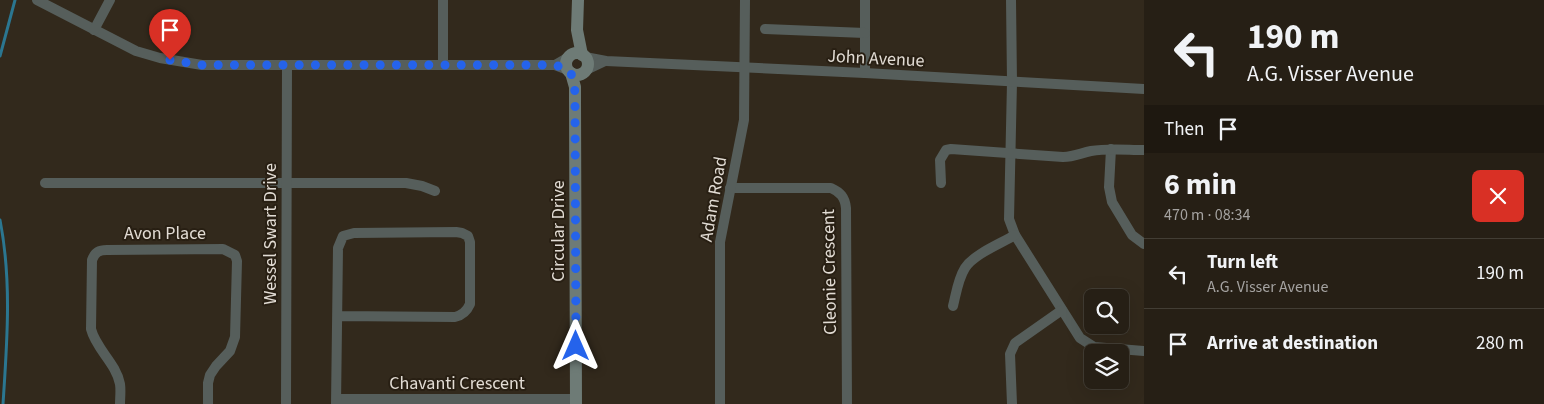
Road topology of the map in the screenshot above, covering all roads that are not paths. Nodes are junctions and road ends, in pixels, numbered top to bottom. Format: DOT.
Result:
graph roads {
  1 [pos="37,0"];
  2 [pos="110,0"];
  3 [pos="443,0"];
  4 [pos="578,0"];
  5 [pos="744,0"];
  6 [pos="865,0"];
  7 [pos="1011,0"];
  8 [pos="765,29"];
  9 [pos="94,30"];
  10 [pos="865,32"];
  11 [pos="443,64"];
  12 [pos="576,64"];
  13 [pos="287,65"];
  14 [pos="744,67"];
  15 [pos="865,73"];
  16 [pos="1012,82"];
  17 [pos="1144,89"];
  18 [pos="1111,149"];
  19 [pos="1144,150"];
  20 [pos="1010,153"];
  21 [pos="286,182"];
  22 [pos="45,183"];
  23 [pos="941,183"];
  24 [pos="730,188"];
  25 [pos="435,192"];
  26 [pos="1015,235"];
  27 [pos="1144,244"];
  28 [pos="953,306"];
  29 [pos="1062,310"];
  30 [pos="338,316"];
  31 [pos="1144,351"];
  32 [pos="337,402"];
  33 [pos="576,402"];
  34 [pos="120,404"];
  35 [pos="208,404"];
  36 [pos="286,404"];
  37 [pos="720,404"];
  38 [pos="847,404"];
  39 [pos="1012,404"];
  1 -- 9 [label="street"];
  2 -- 9 [label="street"];
  3 -- 11 [label="street"];
  4 -- 12 [label="street, Circular Drive"];
  5 -- 14 [label="street, Adam Road"];
  6 -- 10 [label="street"];
  7 -- 16 [label="street"];
  8 -- 10 [label="street"];
  9 -- 13 [label="street"];
  10 -- 15 [label="street"];
  11 -- 12 [label="street"];
  11 -- 13 [label="street"];
  12 -- 14 [label="street, John Avenue"];
  12 -- 33 [label="street, Circular Drive"];
  13 -- 21 [label="street, Wessel Swart Drive"];
  14 -- 15 [label="street, John Avenue"];
  14 -- 24 [label="street, Adam Road"];
  15 -- 16 [label="street, John Avenue"];
  16 -- 17 [label="street, John Avenue"];
  16 -- 20 [label="street"];
  18 -- 19 [label="street"];
  18 -- 20 [label="street"];
  18 -- 27 [label="street"];
  20 -- 23 [label="street"];
  20 -- 26 [label="street"];
  21 -- 22 [label="street"];
  21 -- 25 [label="street"];
  21 -- 36 [label="street, Wessel Swart Drive"];
  24 -- 37 [label="street, Adam Road"];
  24 -- 38 [label="street, Cleonie Crescent"];
  26 -- 28 [label="street"];
  26 -- 29 [label="street"];
  29 -- 31 [label="street"];
  29 -- 39 [label="street"];
  30 -- 30 [label="street, Chavanti Crescent"];
  30 -- 32 [label="street, Chavanti Crescent"];
  32 -- 33 [label="street, Chavanti Crescent"];
  34 -- 35 [label="street, Avon Place"];
}
